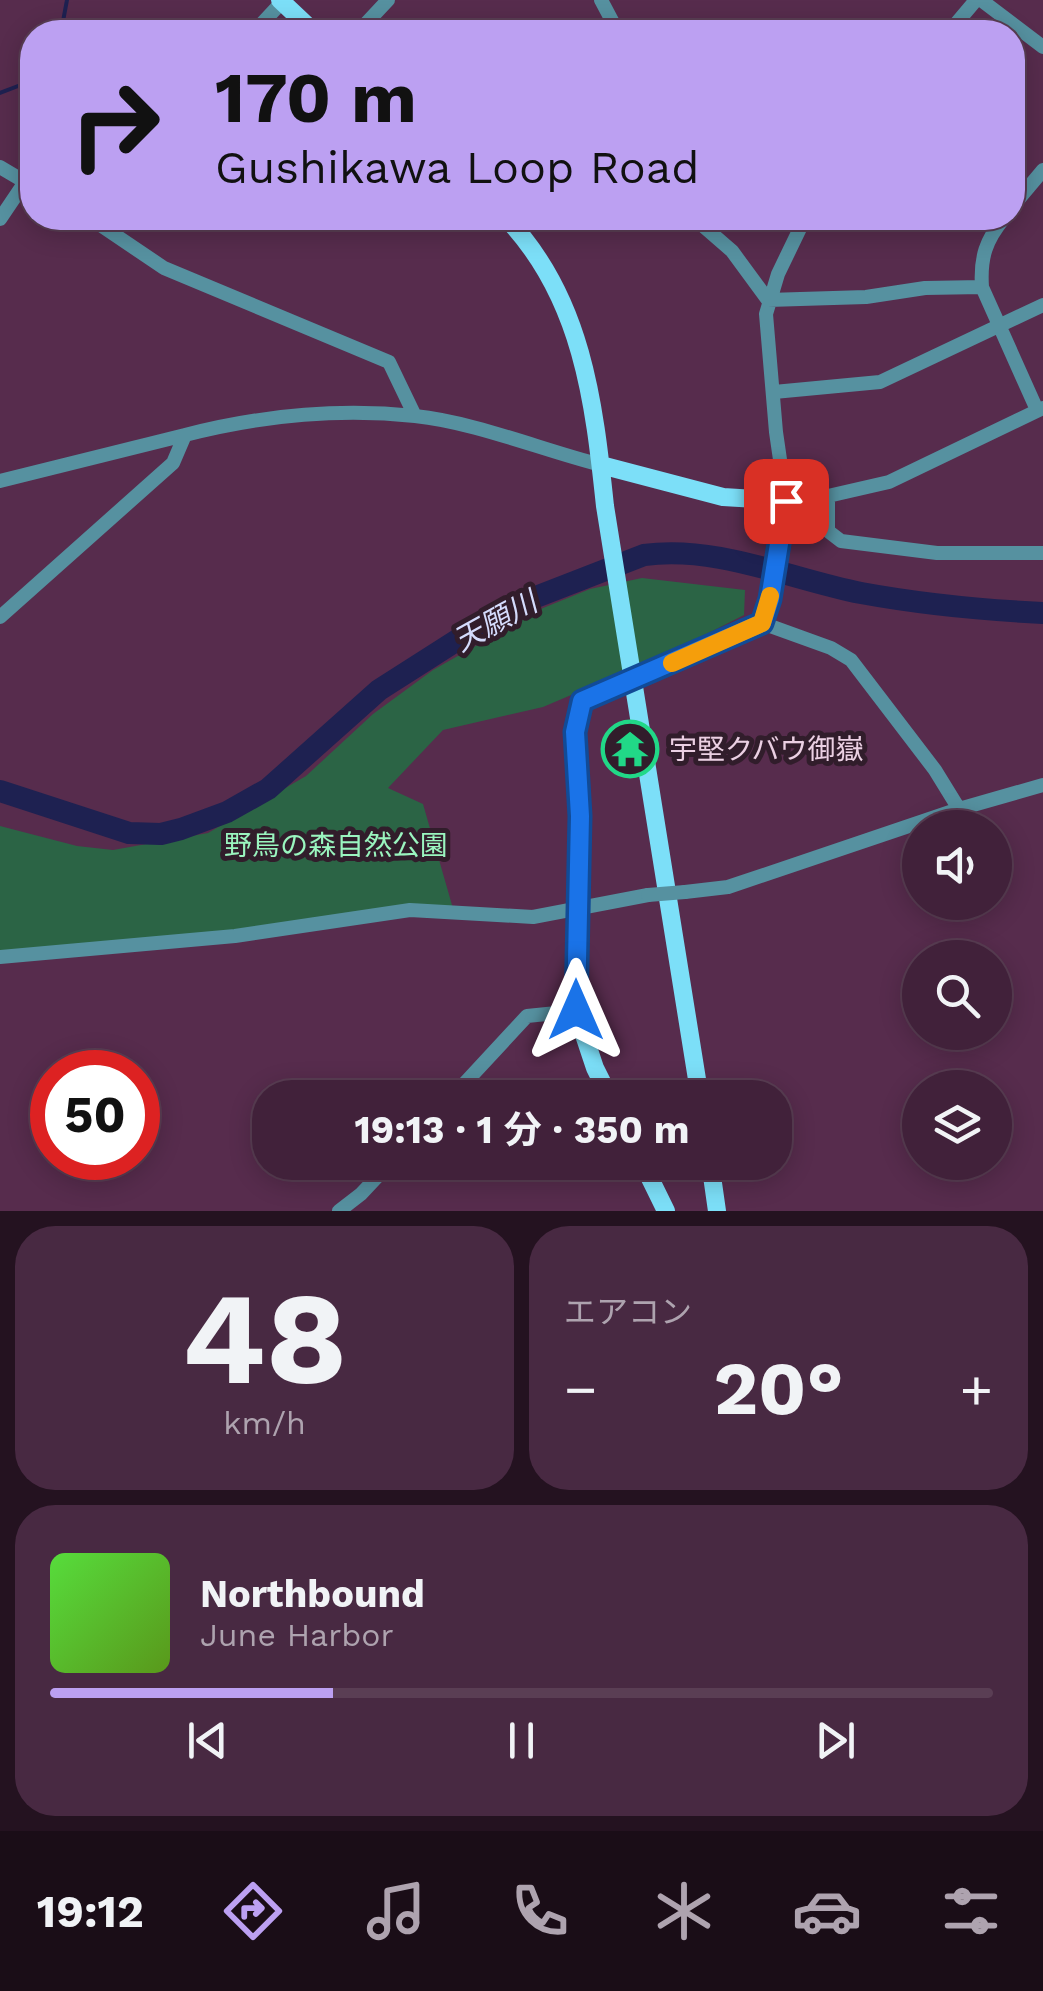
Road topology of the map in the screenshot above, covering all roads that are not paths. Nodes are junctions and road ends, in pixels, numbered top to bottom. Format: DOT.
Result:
graph roads {
  1 [pos="388,0"];
  2 [pos="978,0"];
  3 [pos="281,1"];
  4 [pos="264,20"];
  5 [pos="301,20"];
  6 [pos="369,20"];
  7 [pos="960,20"];
  8 [pos="1006,20"];
  9 [pos="1043,170"];
  10 [pos="1025,191"];
  11 [pos="20,195"];
  12 [pos="0,219"];
  13 [pos="108,230"];
  14 [pos="516,230"];
  15 [pos="708,230"];
  16 [pos="800,230"];
  17 [pos="994,230"];
  18 [pos="982,287"];
  19 [pos="768,300"];
  20 [pos="1043,305"];
  21 [pos="999,326"];
  22 [pos="774,392"];
  23 [pos="1040,409"];
  24 [pos="414,416"];
  25 [pos="185,435"];
  26 [pos="601,465"];
  27 [pos="0,481"];
  28 [pos="828,496"];
  29 [pos="786,501"];
  30 [pos="1043,553"];
  31 [pos="0,618"];
  32 [pos="762,623"];
  33 [pos="632,680"];
  34 [pos="1043,785"];
  35 [pos="959,809"];
  36 [pos="579,906"];
  37 [pos="0,958"];
  38 [pos="576,1010"];
  39 [pos="468,1080"];
  40 [pos="601,1080"];
  41 [pos="697,1080"];
  42 [pos="375,1180"];
  43 [pos="651,1180"];
  44 [pos="713,1180"];
  45 [pos="340,1211"];
  46 [pos="666,1211"];
  47 [pos="718,1211"];
  1 -- 6 [label="street"];
  2 -- 7 [label="street"];
  2 -- 8 [label="street"];
  3 -- 4 [label="street"];
  3 -- 5 [label="main road"];
  9 -- 10 [label="street"];
  11 -- 12 [label="street"];
  13 -- 24 [label="street"];
  14 -- 26 [label="main road"];
  15 -- 19 [label="street"];
  16 -- 19 [label="street"];
  17 -- 18 [label="street"];
  18 -- 19 [label="street"];
  18 -- 21 [label="street"];
  19 -- 22 [label="street"];
  20 -- 21 [label="street"];
  21 -- 22 [label="street"];
  21 -- 23 [label="street"];
  22 -- 29 [label="street"];
  23 -- 28 [label="street"];
  24 -- 25 [label="street"];
  24 -- 26 [label="street"];
  25 -- 27 [label="street"];
  25 -- 31 [label="street"];
  26 -- 29 [label="main road"];
  26 -- 33 [label="main road"];
  28 -- 29 [label="street"];
  28 -- 30 [label="street"];
  29 -- 32 [label="main road"];
  32 -- 33 [label="main road"];
  32 -- 35 [label="street"];
  33 -- 36 [label="main road"];
  33 -- 41 [label="main road"];
  34 -- 35 [label="street"];
  35 -- 36 [label="street, bridge"];
  36 -- 37 [label="street"];
  36 -- 38 [label="main road"];
  38 -- 39 [label="street"];
  38 -- 40 [label="main road"];
  42 -- 45 [label="street"];
  43 -- 46 [label="main road"];
  44 -- 47 [label="main road"];
}
